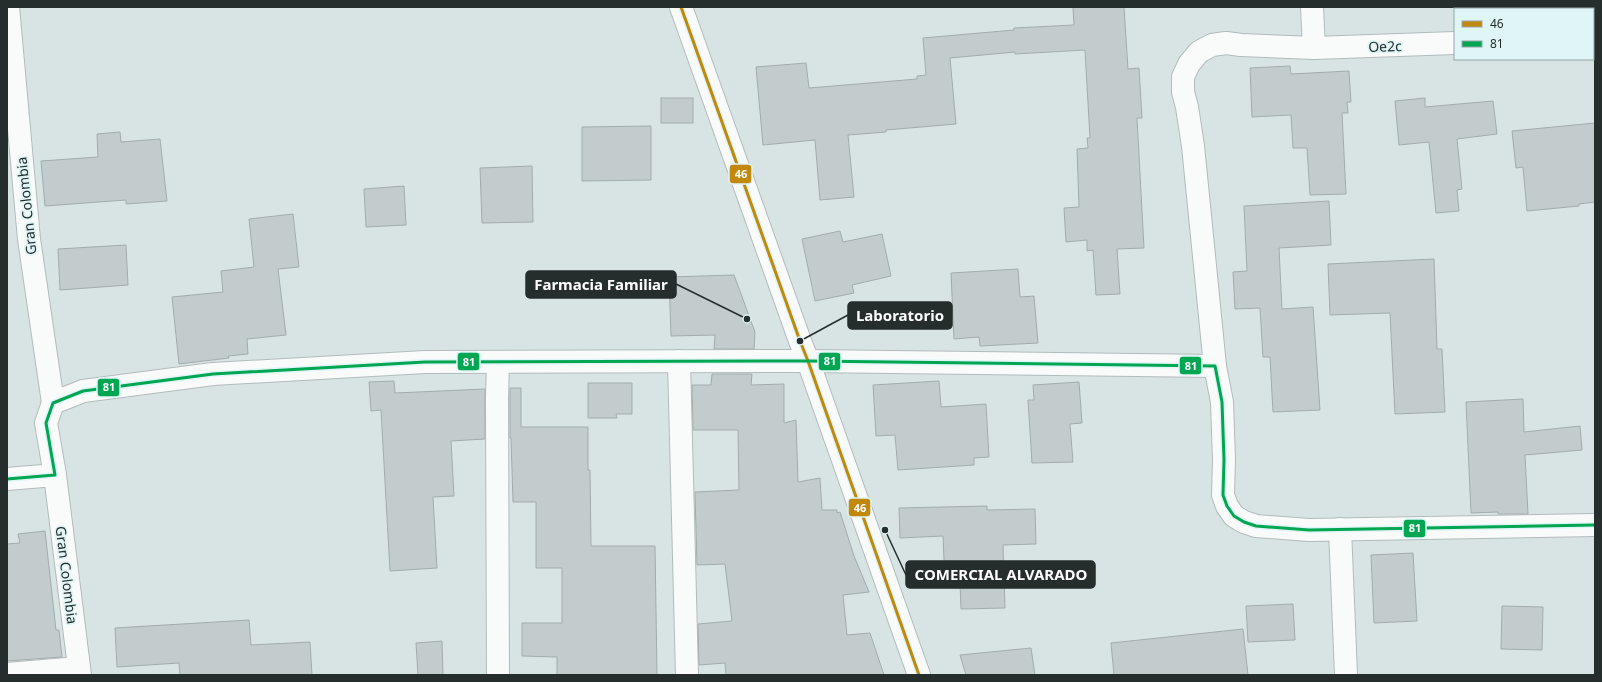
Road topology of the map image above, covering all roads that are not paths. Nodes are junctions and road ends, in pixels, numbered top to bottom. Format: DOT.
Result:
graph roads {
  1 [pos="8,7"];
  2 [pos="681,7"];
  3 [pos="1312,7"];
  4 [pos="1454,43"];
  5 [pos="1314,48"];
  6 [pos="679,361"];
  7 [pos="808,361"];
  8 [pos="498,362"];
  9 [pos="1215,366"];
  10 [pos="53,403"];
  11 [pos="55,475"];
  12 [pos="7,479"];
  13 [pos="1595,525"];
  14 [pos="1340,529"];
  15 [pos="79,671"];
  16 [pos="7,674"];
  17 [pos="498,675"];
  18 [pos="687,675"];
  19 [pos="919,675"];
  20 [pos="1346,675"];
  1 -- 10 [label="street, Gran Colombia"];
  2 -- 7 [label="street"];
  3 -- 5 [label="street"];
  4 -- 5 [label="street, Oe2c"];
  5 -- 9 [label="street, Oe2c"];
  6 -- 7 [label="street"];
  6 -- 8 [label="street"];
  6 -- 18 [label="street"];
  7 -- 9 [label="street"];
  7 -- 19 [label="street"];
  8 -- 10 [label="street"];
  8 -- 17 [label="street"];
  9 -- 14 [label="street, Oe2c"];
  10 -- 11 [label="street, Gran Colombia"];
  11 -- 12 [label="street"];
  11 -- 15 [label="street, Gran Colombia"];
  13 -- 14 [label="street, Oe2c"];
  14 -- 20 [label="street"];
  15 -- 16 [label="street"];
}
